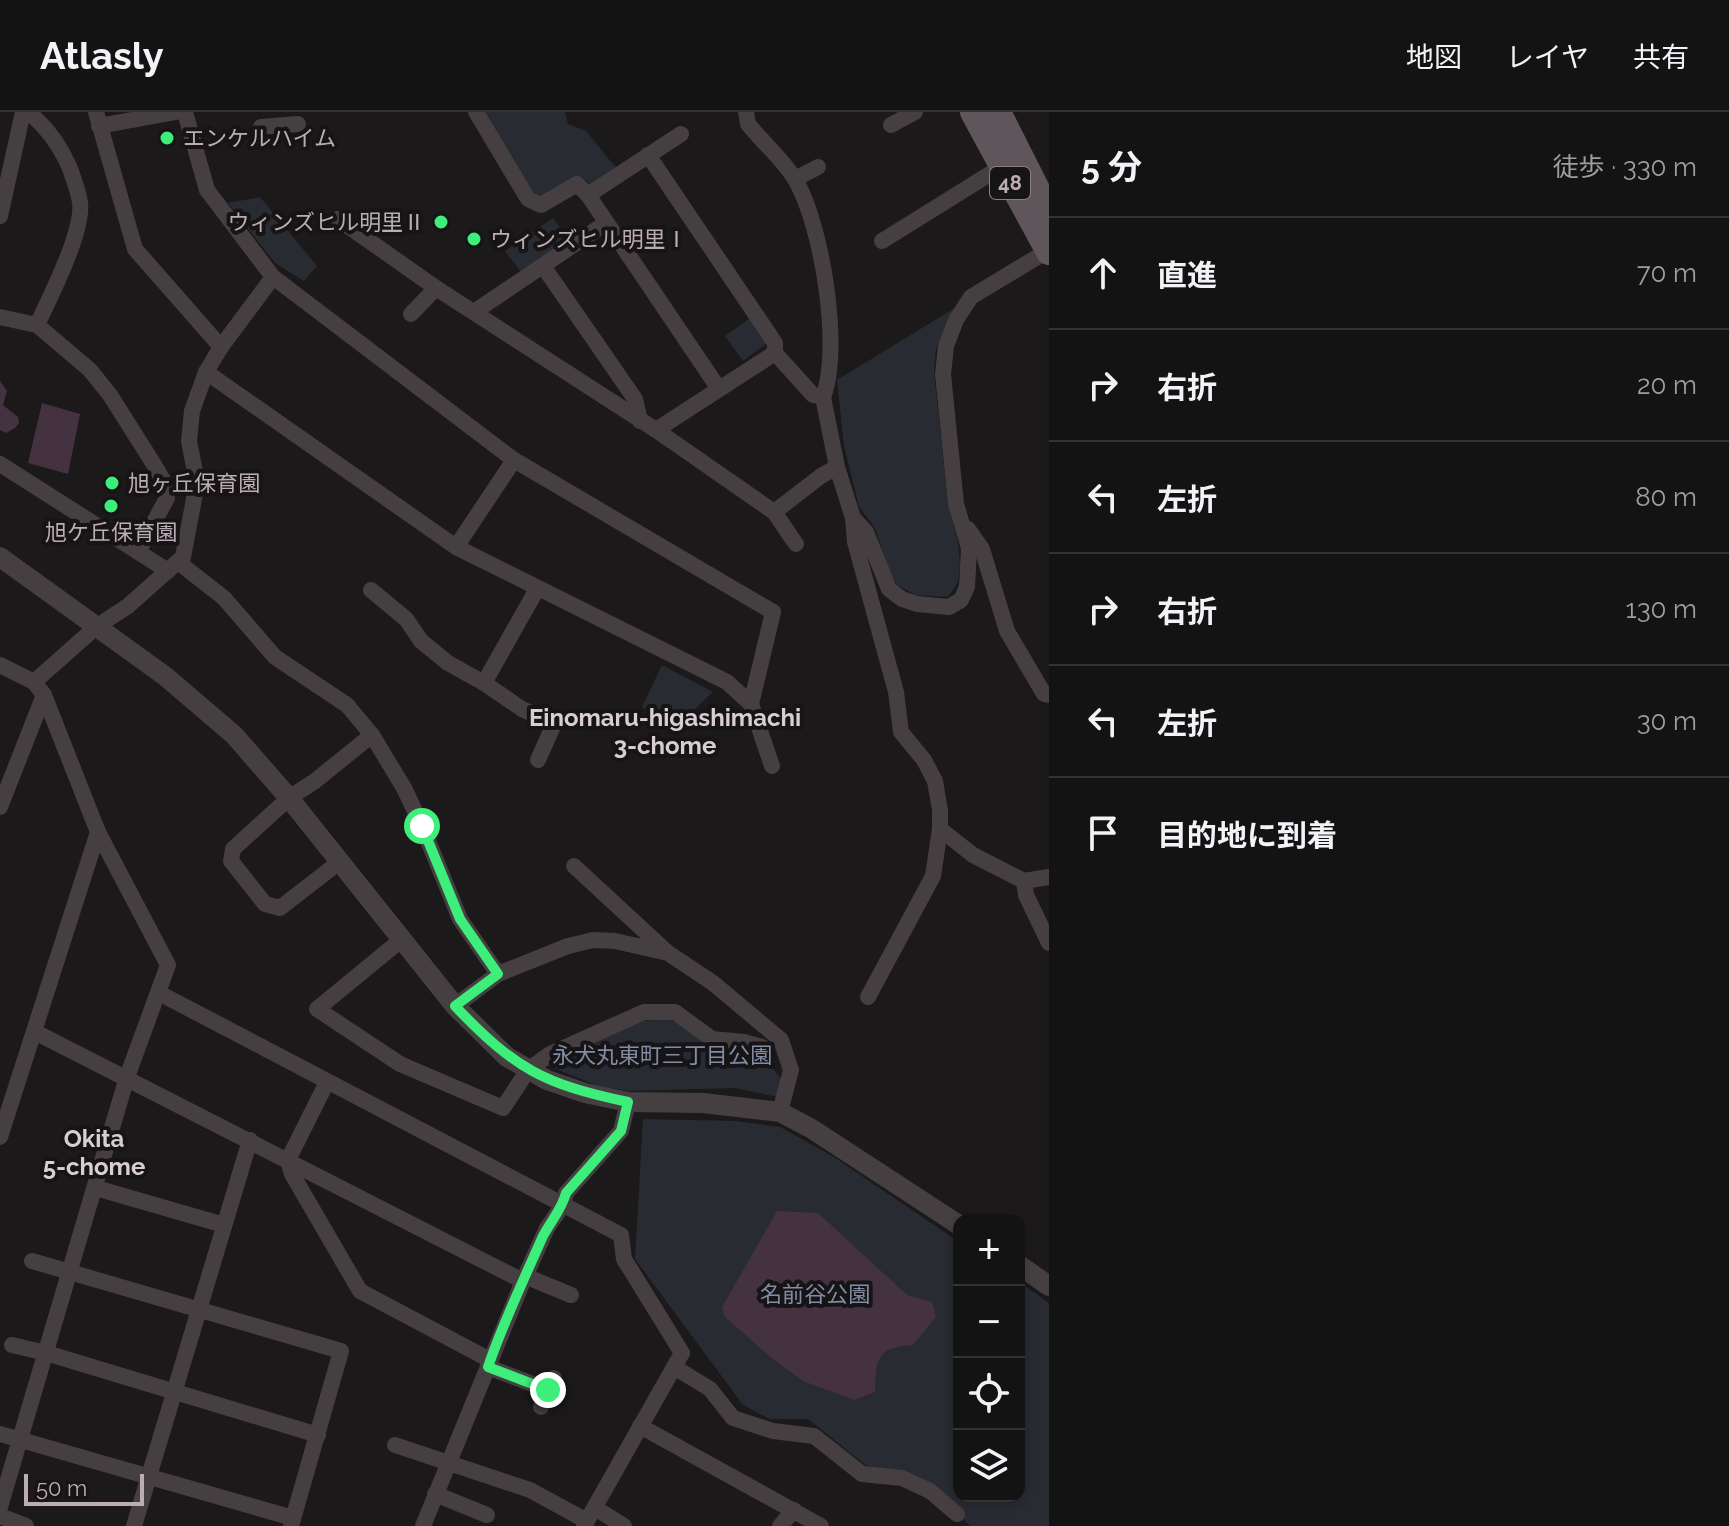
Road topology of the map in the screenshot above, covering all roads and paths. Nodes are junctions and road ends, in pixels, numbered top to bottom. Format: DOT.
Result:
graph roads {
  1 [pos="25,112"];
  2 [pos="176,112"];
  3 [pos="185,112"];
  4 [pos="476,112"];
  5 [pos="746,112"];
  6 [pos="915,112"];
  7 [pos="973,112"];
  8 [pos="998,112"];
  9 [pos="97,119"];
  10 [pos="298,124"];
  11 [pos="891,125"];
  12 [pos="261,127"];
  13 [pos="681,134"];
  14 [pos="648,155"];
  15 [pos="818,167"];
  16 [pos="1001,167"];
  17 [pos="795,179"];
  18 [pos="588,195"];
  19 [pos="1049,213"];
  20 [pos="0,216"];
  21 [pos="338,219"];
  22 [pos="606,223"];
  23 [pos="882,241"];
  24 [pos="1049,251"];
  25 [pos="543,266"];
  26 [pos="273,277"];
  27 [pos="436,288"];
  28 [pos="474,312"];
  29 [pos="411,314"];
  30 [pos="0,317"];
  31 [pos="37,325"];
  32 [pos="221,347"];
  33 [pos="775,353"];
  34 [pos="206,372"];
  35 [pos="719,389"];
  36 [pos="823,397"];
  37 [pos="640,421"];
  38 [pos="656,430"];
  39 [pos="514,460"];
  40 [pos="0,464"];
  41 [pos="837,467"];
  42 [pos="774,512"];
  43 [pos="853,518"];
  44 [pos="960,518"];
  45 [pos="796,544"];
  46 [pos="456,547"];
  47 [pos="138,552"];
  48 [pos="0,557"];
  49 [pos="173,566"];
  50 [pos="537,589"];
  51 [pos="371,590"];
  52 [pos="96,627"];
  53 [pos="0,665"];
  54 [pos="484,683"];
  55 [pos="39,688"];
  56 [pos="1049,695"];
  57 [pos="751,704"];
  58 [pos="372,735"];
  59 [pos="538,760"];
  60 [pos="772,766"];
  61 [pos="289,798"];
  62 [pos="0,807"];
  63 [pos="940,829"];
  64 [pos="98,832"];
  65 [pos="338,863"];
  66 [pos="574,866"];
  67 [pos="1049,877"];
  68 [pos="1024,881"];
  69 [pos="401,940"];
  70 [pos="1049,943"];
  71 [pos="668,953"];
  72 [pos="498,974"];
  73 [pos="159,993"];
  74 [pos="868,997"];
  75 [pos="455,1006"];
  76 [pos="35,1032"];
  77 [pos="762,1047"];
  78 [pos="528,1070"];
  79 [pos="127,1077"];
  80 [pos="327,1082"];
  81 [pos="628,1102"];
  82 [pos="780,1112"];
  83 [pos="0,1137"];
  84 [pos="250,1140"];
  85 [pos="288,1160"];
  86 [pos="96,1188"];
  87 [pos="563,1205"];
  88 [pos="953,1221"];
  89 [pos="224,1225"];
  90 [pos="32,1261"];
  91 [pos="1025,1268"];
  92 [pos="70,1272"];
  93 [pos="1045,1276"];
  94 [pos="524,1278"];
  95 [pos="571,1295"];
  96 [pos="199,1310"];
  97 [pos="12,1345"];
  98 [pos="46,1353"];
  99 [pos="489,1364"];
  100 [pos="674,1367"];
  101 [pos="174,1393"];
  102 [pos="541,1407"];
  103 [pos="640,1426"];
  104 [pos="0,1434"];
  105 [pos="318,1435"];
  106 [pos="19,1440"];
  107 [pos="395,1445"];
  108 [pos="448,1462"];
  109 [pos="149,1476"];
  110 [pos="435,1494"];
  111 [pos="0,1507"];
  112 [pos="794,1510"];
  113 [pos="957,1514"];
  114 [pos="487,1515"];
  115 [pos="0,1516"];
  116 [pos="589,1519"];
  117 [pos="292,1522"];
  118 [pos="26,1526"];
  119 [pos="134,1526"];
  120 [pos="423,1526"];
  121 [pos="624,1526"];
  122 [pos="780,1526"];
  123 [pos="821,1526"];
  1 -- 20 [label="street"];
  1 -- 31 [label="street"];
  2 -- 9 [label="street"];
  3 -- 26 [label="street"];
  4 -- 18 [label="street"];
  5 -- 17 [label="street"];
  6 -- 11 [label="street"];
  7 -- 16 [label="main road, 48"];
  8 -- 19 [label="main road, 48"];
  9 -- 32 [label="street"];
  10 -- 12 [label="street"];
  13 -- 14 [label="street"];
  14 -- 18 [label="street"];
  14 -- 33 [label="street"];
  15 -- 17 [label="street"];
  16 -- 23 [label="street"];
  16 -- 24 [label="main road, 48"];
  17 -- 36 [label="street"];
  18 -- 22 [label="street"];
  21 -- 27 [label="street"];
  22 -- 25 [label="street"];
  22 -- 35 [label="street"];
  24 -- 44 [label="street"];
  25 -- 28 [label="street"];
  25 -- 37 [label="street"];
  26 -- 32 [label="street"];
  26 -- 39 [label="street"];
  27 -- 28 [label="street"];
  27 -- 29 [label="street"];
  28 -- 37 [label="street"];
  30 -- 31 [label="street"];
  31 -- 47 [label="street"];
  32 -- 34 [label="street"];
  33 -- 35 [label="street"];
  33 -- 36 [label="street"];
  34 -- 46 [label="street"];
  34 -- 49 [label="street"];
  35 -- 38 [label="street"];
  36 -- 41 [label="street"];
  37 -- 38 [label="street"];
  38 -- 42 [label="street"];
  39 -- 46 [label="street"];
  39 -- 57 [label="street"];
  40 -- 47 [label="street"];
  41 -- 42 [label="street"];
  41 -- 43 [label="street"];
  42 -- 45 [label="street"];
  43 -- 44 [label="street"];
  43 -- 63 [label="street"];
  44 -- 56 [label="street"];
  46 -- 50 [label="street"];
  47 -- 49 [label="street"];
  48 -- 52 [label="street"];
  49 -- 52 [label="street"];
  49 -- 58 [label="street"];
  50 -- 54 [label="street"];
  50 -- 57 [label="street"];
  51 -- 54 [label="street"];
  52 -- 55 [label="street"];
  52 -- 61 [label="street"];
  53 -- 55 [label="street"];
  54 -- 59 [label="street"];
  55 -- 62 [label="street"];
  55 -- 64 [label="street"];
  57 -- 60 [label="street"];
  58 -- 61 [label="street"];
  58 -- 72 [label="street"];
  61 -- 65 [label="street"];
  61 -- 65 [label="street"];
  63 -- 68 [label="street"];
  63 -- 74 [label="street"];
  64 -- 73 [label="street"];
  64 -- 76 [label="street"];
  65 -- 69 [label="street"];
  66 -- 71 [label="street"];
  67 -- 68 [label="street"];
  68 -- 70 [label="street"];
  69 -- 75 [label="street"];
  69 -- 78 [label="street"];
  71 -- 72 [label="street"];
  71 -- 82 [label="street"];
  72 -- 75 [label="street"];
  73 -- 79 [label="street"];
  73 -- 80 [label="street"];
  75 -- 78 [label="street"];
  76 -- 79 [label="street"];
  76 -- 83 [label="street"];
  77 -- 78 [label="street"];
  78 -- 81 [label="street"];
  79 -- 84 [label="street"];
  79 -- 86 [label="street"];
  80 -- 85 [label="street"];
  80 -- 87 [label="street"];
  81 -- 82 [label="street"];
  81 -- 87 [label="street"];
  82 -- 88 [label="street"];
  84 -- 85 [label="street"];
  84 -- 89 [label="street"];
  85 -- 94 [label="street"];
  85 -- 99 [label="street"];
  86 -- 89 [label="street"];
  86 -- 92 [label="street"];
  87 -- 94 [label="street"];
  87 -- 100 [label="street"];
  89 -- 96 [label="street"];
  90 -- 92 [label="street"];
  91 -- 93 [label="street"];
  92 -- 96 [label="street"];
  92 -- 98 [label="street"];
  94 -- 95 [label="street"];
  94 -- 99 [label="street"];
  96 -- 101 [label="street"];
  96 -- 105 [label="street"];
  97 -- 98 [label="street"];
  98 -- 101 [label="street"];
  98 -- 106 [label="street"];
  99 -- 102 [label="street"];
  99 -- 108 [label="street"];
  100 -- 103 [label="street"];
  100 -- 113 [label="street"];
  101 -- 105 [label="street"];
  101 -- 109 [label="street"];
  103 -- 112 [label="street"];
  103 -- 116 [label="street"];
  104 -- 106 [label="street"];
  105 -- 117 [label="street"];
  106 -- 109 [label="street"];
  106 -- 111 [label="street"];
  107 -- 108 [label="street"];
  108 -- 110 [label="street"];
  108 -- 116 [label="street"];
  109 -- 117 [label="street"];
  109 -- 119 [label="street"];
  110 -- 114 [label="street"];
  110 -- 120 [label="street"];
  112 -- 122 [label="street"];
  112 -- 123 [label="street"];
  115 -- 118 [label="street"];
  116 -- 121 [label="street"];
}
